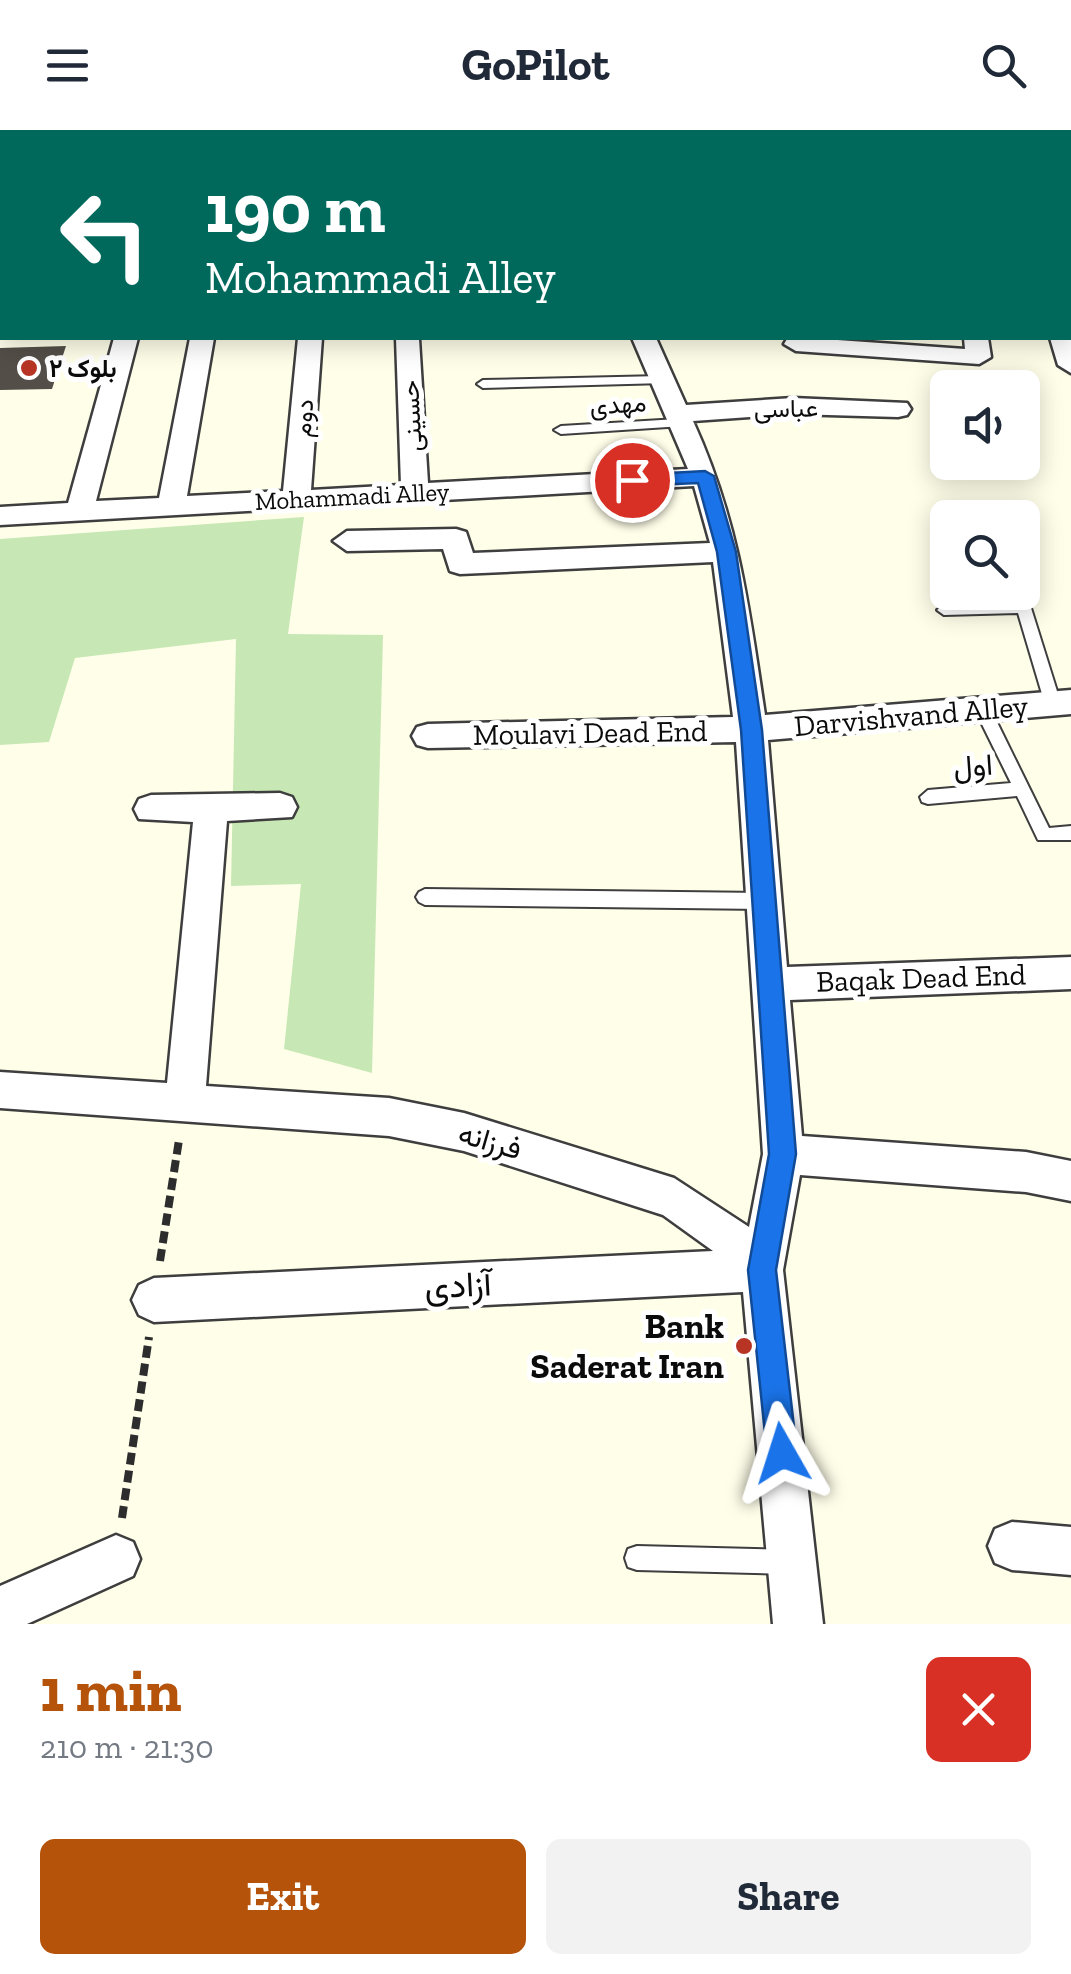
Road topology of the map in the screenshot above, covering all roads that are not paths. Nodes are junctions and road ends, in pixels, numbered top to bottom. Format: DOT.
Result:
graph roads {
  1 [pos="125,340"];
  2 [pos="202,340"];
  3 [pos="310,340"];
  4 [pos="407,340"];
  5 [pos="645,340"];
  6 [pos="1063,340"];
  7 [pos="978,347"];
  8 [pos="796,348"];
  9 [pos="1071,365"];
  10 [pos="661,380"];
  11 [pos="483,384"];
  12 [pos="898,409"];
  13 [pos="676,418"];
  14 [pos="561,430"];
  15 [pos="705,476"];
  16 [pos="415,493"];
  17 [pos="296,499"];
  18 [pos="171,506"];
  19 [pos="78,512"];
  20 [pos="0,516"];
  21 [pos="347,542"];
  22 [pos="726,552"];
  23 [pos="1025,610"];
  24 [pos="1062,703"];
  25 [pos="983,710"];
  26 [pos="751,730"];
  27 [pos="428,736"];
  28 [pos="1023,789"];
  29 [pos="928,796"];
  30 [pos="280,806"];
  31 [pos="211,808"];
  32 [pos="151,809"];
  33 [pos="1071,833"];
  34 [pos="425,896"];
  35 [pos="764,901"];
  36 [pos="1071,973"];
  37 [pos="770,984"];
  38 [pos="0,1090"];
  39 [pos="185,1104"];
  40 [pos="782,1154"];
  41 [pos="1071,1181"];
  42 [pos="762,1270"];
  43 [pos="154,1300"];
  44 [pos="1012,1546"];
  45 [pos="1071,1551"];
  46 [pos="637,1558"];
  47 [pos="116,1559"];
  48 [pos="794,1562"];
  49 [pos="0,1612"];
  50 [pos="798,1624"];
  1 -- 19 [label="street"];
  2 -- 18 [label="street"];
  3 -- 17 [label="street, دوم"];
  4 -- 16 [label="street, حسینی"];
  5 -- 10 [label="street"];
  6 -- 9 [label="street"];
  7 -- 8 [label="street"];
  10 -- 11 [label="lane"];
  10 -- 13 [label="street"];
  12 -- 13 [label="street, عباسی"];
  13 -- 14 [label="lane, مهدی"];
  13 -- 15 [label="street"];
  15 -- 16 [label="street, Mohammadi Alley"];
  15 -- 22 [label="street"];
  16 -- 17 [label="street, Mohammadi Alley"];
  17 -- 18 [label="street, Mohammadi Alley"];
  18 -- 19 [label="street, Mohammadi Alley"];
  19 -- 20 [label="street, Mohammadi Alley"];
  21 -- 22 [label="street"];
  22 -- 26 [label="street"];
  23 -- 24 [label="lane"];
  24 -- 25 [label="street, Darvishvand Alley"];
  25 -- 26 [label="street, Darvishvand Alley"];
  25 -- 28 [label="lane, اول"];
  26 -- 27 [label="street, Moulavi Dead End"];
  26 -- 35 [label="street"];
  28 -- 29 [label="lane, اول"];
  28 -- 33 [label="lane, اول"];
  30 -- 31 [label="street"];
  31 -- 32 [label="street"];
  31 -- 39 [label="street"];
  34 -- 35 [label="lane"];
  35 -- 37 [label="street"];
  36 -- 37 [label="street, Baqak Dead End"];
  37 -- 40 [label="street"];
  38 -- 39 [label="street, فرزانه"];
  39 -- 42 [label="street, فرزانه"];
  40 -- 41 [label="street"];
  40 -- 42 [label="street"];
  42 -- 43 [label="street, آزادی"];
  42 -- 48 [label="street"];
  44 -- 45 [label="street"];
  46 -- 48 [label="lane"];
  47 -- 49 [label="street"];
  48 -- 50 [label="street"];
}
